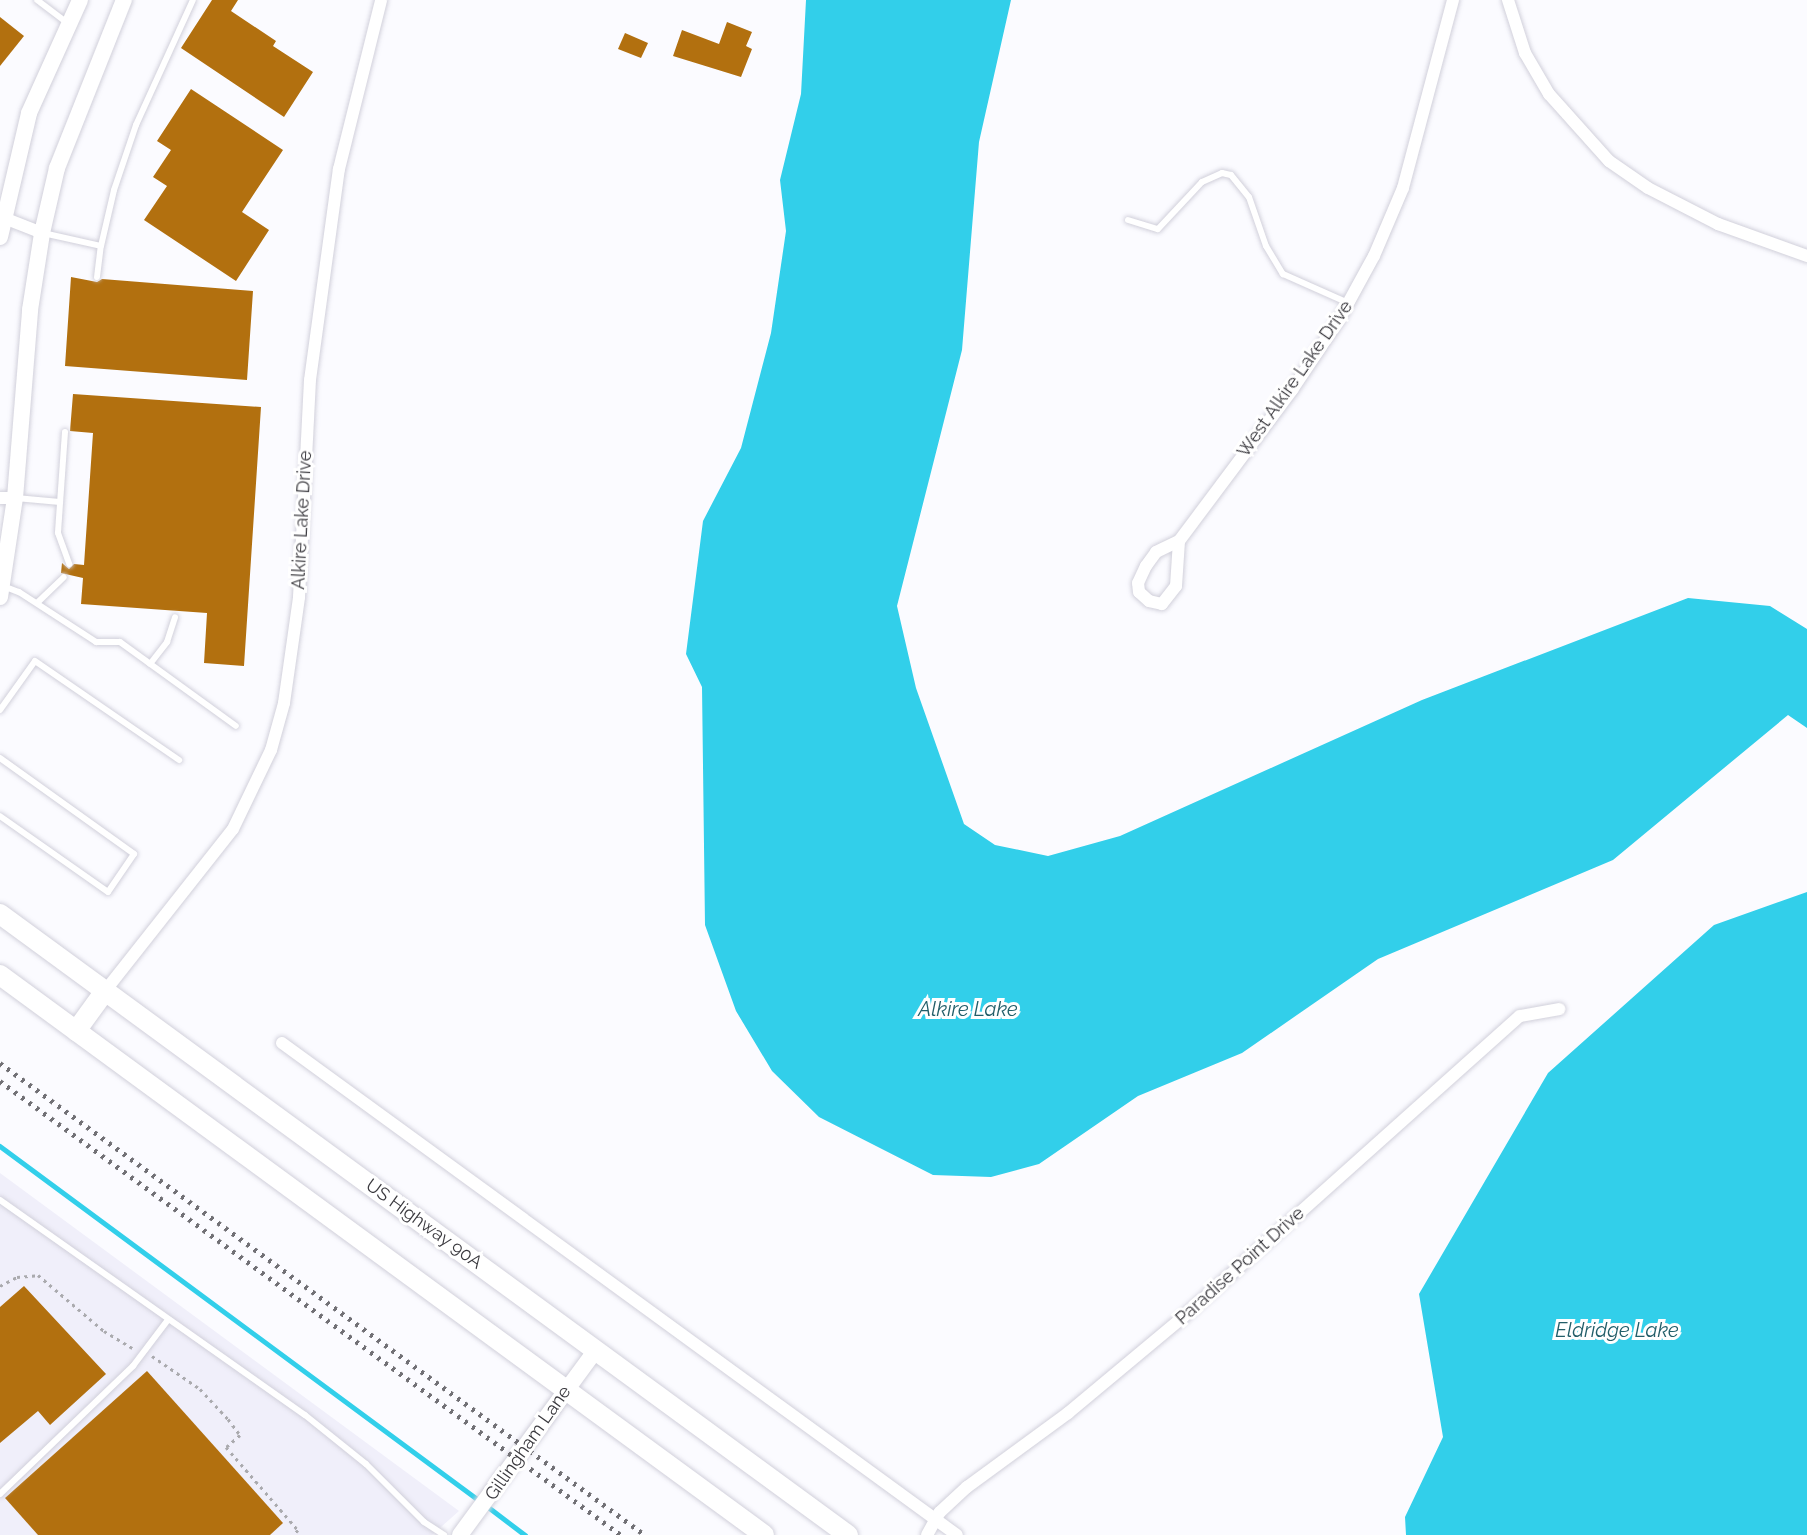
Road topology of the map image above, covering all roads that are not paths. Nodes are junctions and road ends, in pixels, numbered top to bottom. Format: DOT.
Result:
graph roads {
  1 [pos="38,0"];
  2 [pos="80,0"];
  3 [pos="124,0"];
  4 [pos="193,0"];
  5 [pos="381,0"];
  6 [pos="1453,0"];
  7 [pos="1508,0"];
  8 [pos="69,23"];
  9 [pos="2,218"];
  10 [pos="1128,220"];
  11 [pos="42,233"];
  12 [pos="0,237"];
  13 [pos="101,246"];
  14 [pos="1807,256"];
  15 [pos="97,277"];
  16 [pos="1348,303"];
  17 [pos="65,432"];
  18 [pos="8,498"];
  19 [pos="60,502"];
  20 [pos="1179,541"];
  21 [pos="69,564"];
  22 [pos="64,576"];
  23 [pos="2,591"];
  24 [pos="37,603"];
  25 [pos="175,617"];
  26 [pos="150,664"];
  27 [pos="0,710"];
  28 [pos="236,726"];
  29 [pos="0,758"];
  30 [pos="179,760"];
  31 [pos="0,816"];
  32 [pos="0,914"];
  33 [pos="0,975"];
  34 [pos="105,991"];
  35 [pos="1559,1009"];
  36 [pos="76,1031"];
  37 [pos="282,1043"];
  38 [pos="0,1200"];
  39 [pos="167,1321"];
  40 [pos="596,1350"];
  41 [pos="565,1389"];
  42 [pos="0,1494"];
  43 [pos="936,1519"];
  44 [pos="464,1531"];
  45 [pos="444,1535"];
  46 [pos="764,1535"];
  47 [pos="848,1535"];
  48 [pos="927,1535"];
  49 [pos="957,1535"];
  1 -- 8 [label="lane"];
  2 -- 8 [label="street"];
  3 -- 11 [label="street"];
  4 -- 13 [label="lane"];
  5 -- 34 [label="street, Alkire Lake Drive"];
  6 -- 16 [label="street, West Alkire Lake Drive"];
  7 -- 14 [label="street"];
  8 -- 9 [label="street"];
  9 -- 11 [label="street"];
  9 -- 12 [label="street"];
  10 -- 16 [label="lane"];
  11 -- 13 [label="lane"];
  11 -- 18 [label="street"];
  13 -- 15 [label="lane"];
  16 -- 20 [label="street, West Alkire Lake Drive"];
  17 -- 19 [label="lane"];
  18 -- 19 [label="lane"];
  18 -- 23 [label="street"];
  19 -- 21 [label="lane"];
  20 -- 20 [label="street, West Alkire Lake Drive"];
  22 -- 24 [label="lane"];
  23 -- 24 [label="lane"];
  24 -- 26 [label="lane"];
  25 -- 26 [label="lane"];
  26 -- 28 [label="lane"];
  27 -- 30 [label="lane"];
  29 -- 31 [label="lane"];
  32 -- 34 [label="main road, US Highway 90A"];
  33 -- 36 [label="main road"];
  34 -- 36 [label="main road"];
  34 -- 40 [label="main road, US Highway 90A"];
  35 -- 43 [label="street, Paradise Point Drive"];
  36 -- 41 [label="main road"];
  37 -- 43 [label="street"];
  38 -- 39 [label="lane"];
  39 -- 42 [label="lane"];
  39 -- 45 [label="lane"];
  40 -- 41 [label="street, Gillingham Lane"];
  40 -- 47 [label="main road, US Highway 90A"];
  41 -- 44 [label="street, Gillingham Lane"];
  41 -- 46 [label="main road"];
  43 -- 48 [label="street, Paradise Point Drive"];
  43 -- 49 [label="street"];
}
